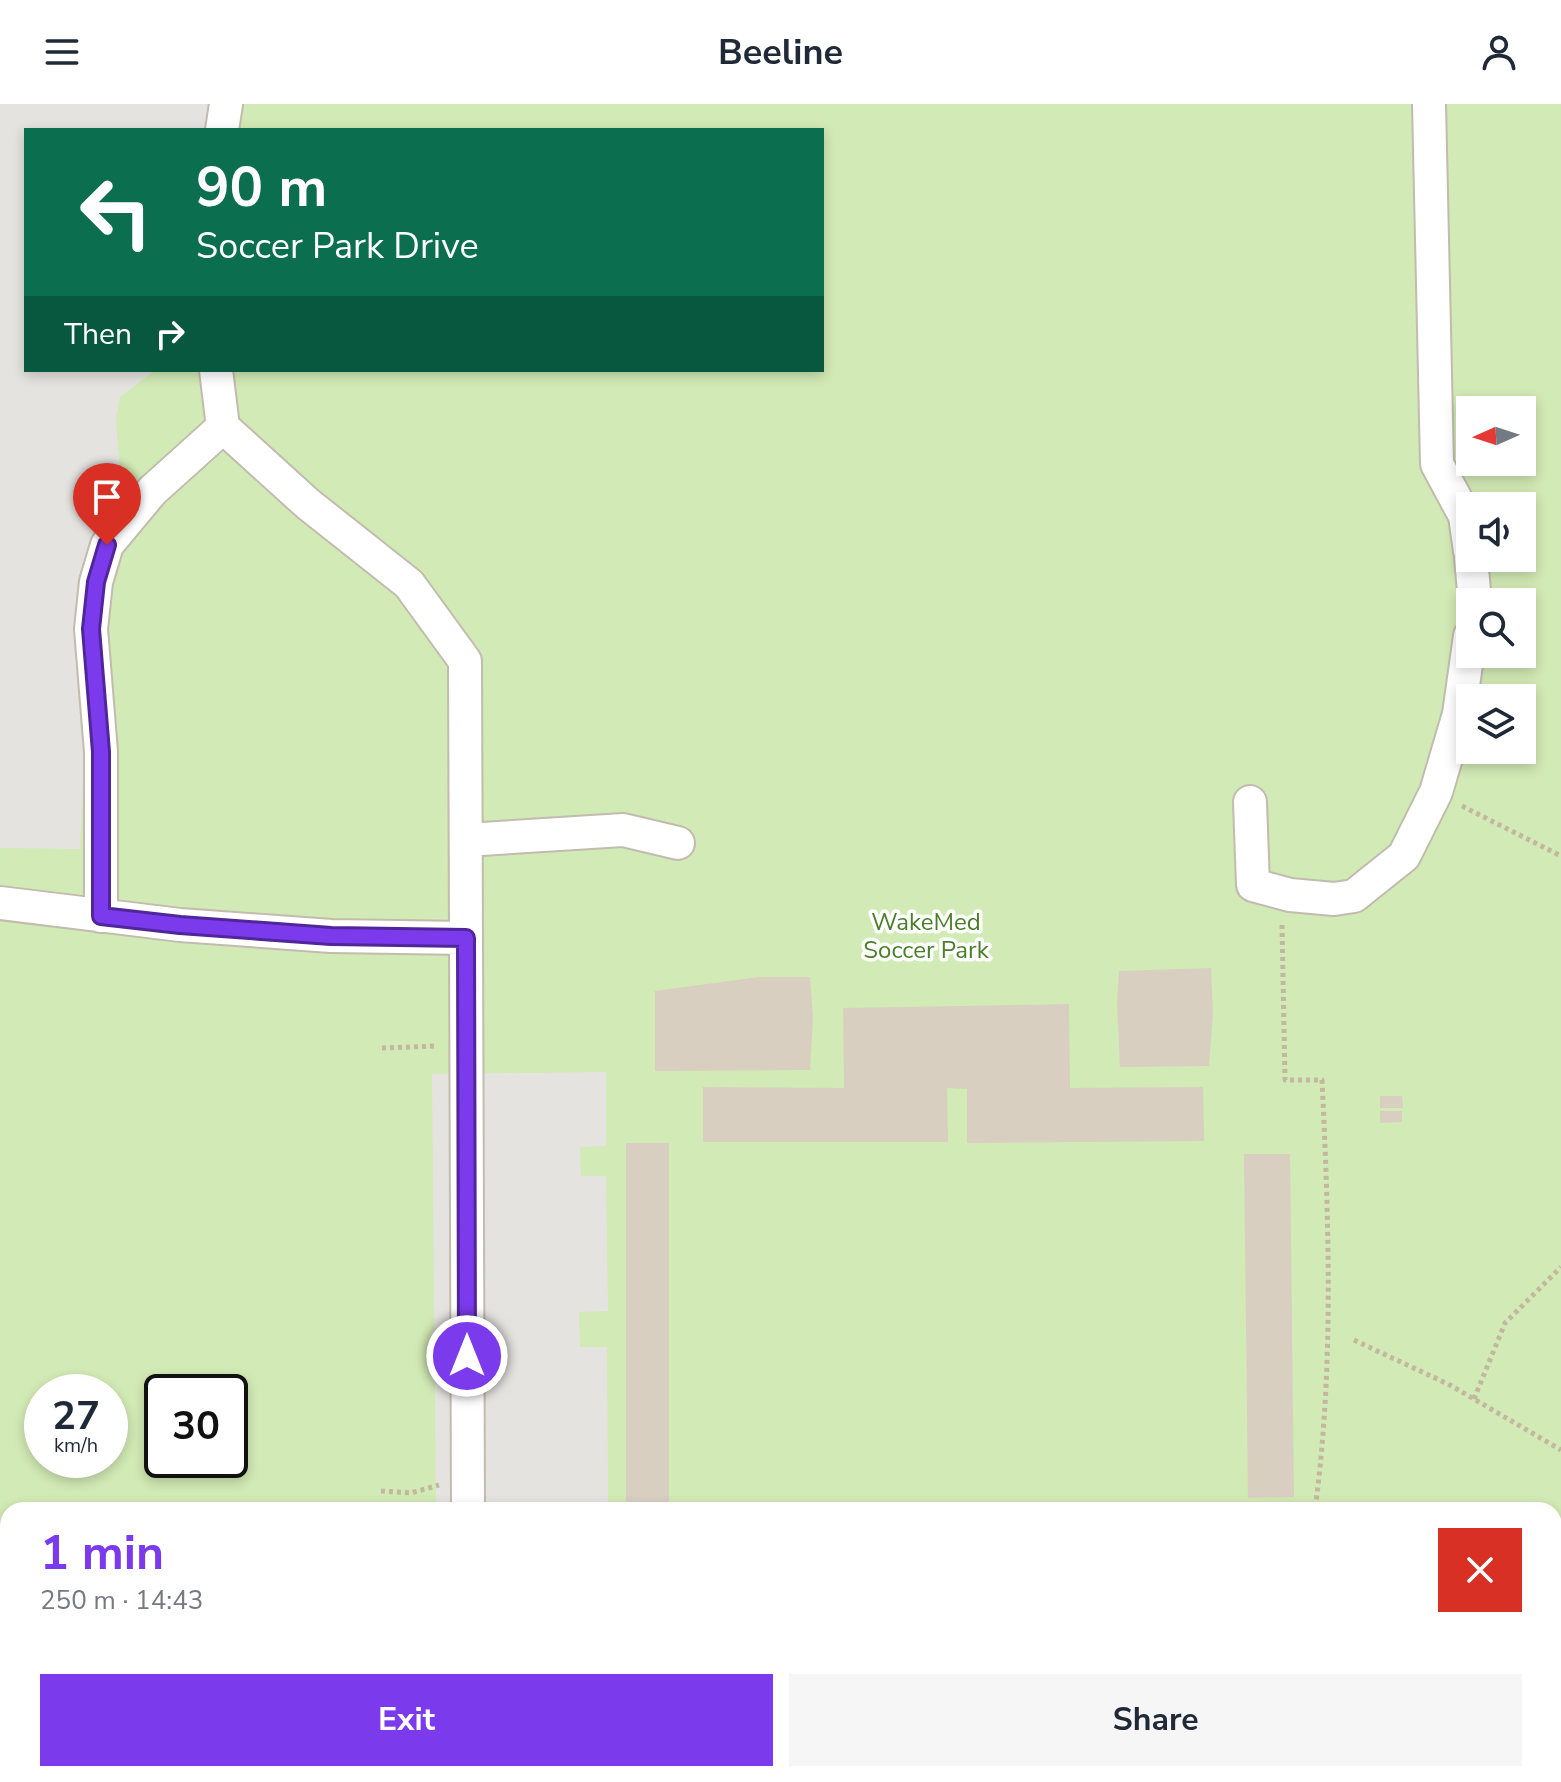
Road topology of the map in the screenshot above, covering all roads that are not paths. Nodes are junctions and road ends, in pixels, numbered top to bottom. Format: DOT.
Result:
graph roads {
  1 [pos="226,104"];
  2 [pos="1429,104"];
  3 [pos="222,128"];
  4 [pos="216,372"];
  5 [pos="223,427"];
  6 [pos="1456,499"];
  7 [pos="1465,668"];
  8 [pos="1250,802"];
  9 [pos="466,840"];
  10 [pos="678,843"];
  11 [pos="0,903"];
  12 [pos="101,916"];
  13 [pos="466,938"];
  14 [pos="468,1496"];
  1 -- 3 [label="street"];
  2 -- 6 [label="street"];
  4 -- 5 [label="street"];
  5 -- 9 [label="street"];
  5 -- 12 [label="street"];
  7 -- 8 [label="street"];
  9 -- 10 [label="street"];
  9 -- 13 [label="street"];
  11 -- 12 [label="street"];
  12 -- 13 [label="street"];
  13 -- 14 [label="street"];
}
